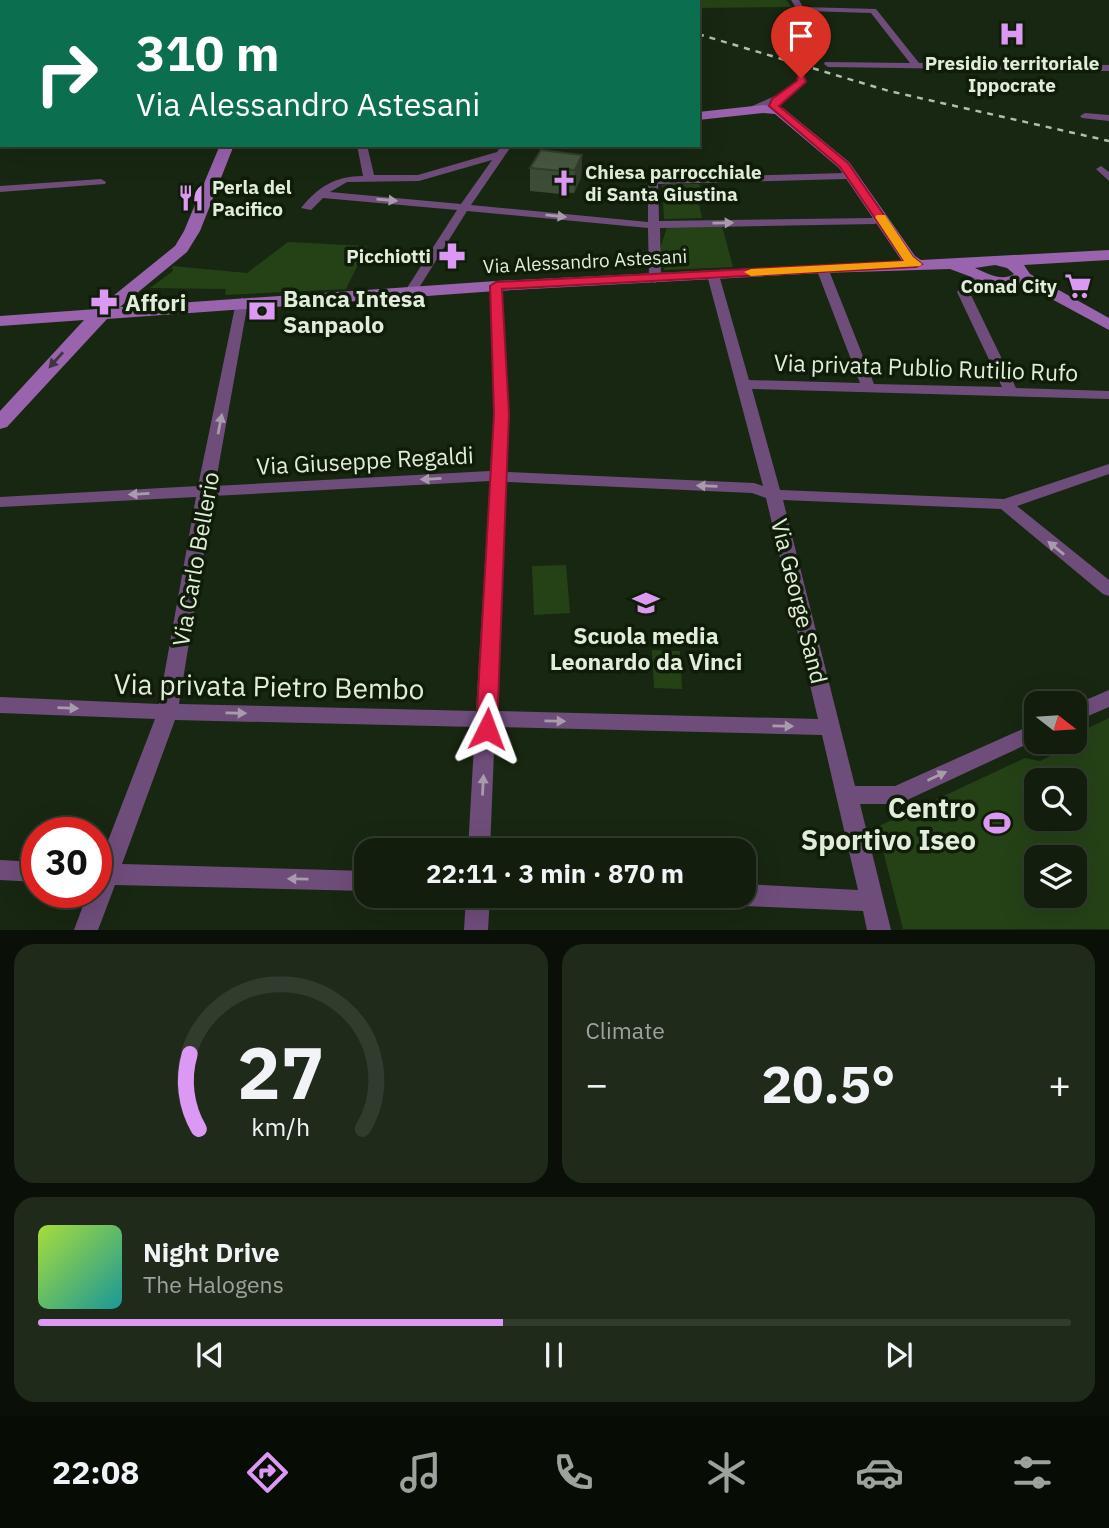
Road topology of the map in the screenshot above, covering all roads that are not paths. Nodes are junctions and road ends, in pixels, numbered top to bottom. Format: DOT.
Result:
graph roads {
  1 [pos="795,0"];
  2 [pos="801,9"];
  3 [pos="816,61"];
  4 [pos="828,64"];
  5 [pos="918,67"];
  6 [pos="1109,68"];
  7 [pos="800,76"];
  8 [pos="779,104"];
  9 [pos="700,116"];
  10 [pos="1086,116"];
  11 [pos="1109,118"];
  12 [pos="226,147"];
  13 [pos="362,147"];
  14 [pos="506,154"];
  15 [pos="369,178"];
  16 [pos="855,178"];
  17 [pos="101,182"];
  18 [pos="0,189"];
  19 [pos="319,194"];
  20 [pos="469,207"];
  21 [pos="307,208"];
  22 [pos="880,216"];
  23 [pos="655,224"];
  24 [pos="1109,255"];
  25 [pos="916,264"];
  26 [pos="822,268"];
  27 [pos="978,271"];
  28 [pos="1015,272"];
  29 [pos="713,275"];
  30 [pos="656,279"];
  31 [pos="496,286"];
  32 [pos="411,291"];
  33 [pos="243,302"];
  34 [pos="104,312"];
  35 [pos="0,321"];
  36 [pos="1109,325"];
  37 [pos="742,384"];
  38 [pos="868,386"];
  39 [pos="1011,392"];
  40 [pos="1109,395"];
  41 [pos="0,423"];
  42 [pos="1109,469"];
  43 [pos="499,476"];
  44 [pos="207,491"];
  45 [pos="774,495"];
  46 [pos="0,502"];
  47 [pos="1005,504"];
  48 [pos="1109,590"];
  49 [pos="1109,698"];
  50 [pos="0,705"];
  51 [pos="1087,708"];
  52 [pos="168,712"];
  53 [pos="487,719"];
  54 [pos="831,727"];
  55 [pos="1024,737"];
  56 [pos="848,795"];
  57 [pos="480,838"];
  58 [pos="112,850"];
  59 [pos="0,870"];
  60 [pos="21,871"];
  61 [pos="112,875"];
  62 [pos="354,881"];
  63 [pos="756,896"];
  64 [pos="872,901"];
  65 [pos="92,908"];
  66 [pos="477,908"];
  67 [pos="86,929"];
  68 [pos="476,929"];
  69 [pos="879,929"];
  1 -- 2 [label="street"];
  2 -- 3 [label="street"];
  2 -- 5 [label="street"];
  4 -- 5 [label="street"];
  5 -- 6 [label="street"];
  7 -- 8 [label="street"];
  8 -- 9 [label="main road"];
  8 -- 16 [label="main road"];
  10 -- 11 [label="street"];
  12 -- 34 [label="main road"];
  13 -- 15 [label="street"];
  14 -- 15 [label="street"];
  14 -- 20 [label="street"];
  15 -- 19 [label="street"];
  16 -- 22 [label="main road"];
  16 -- 23 [label="street"];
  17 -- 18 [label="street"];
  19 -- 20 [label="street, one-way"];
  19 -- 21 [label="street"];
  20 -- 23 [label="street, one-way"];
  20 -- 32 [label="street"];
  23 -- 22 [label="street, one-way"];
  22 -- 25 [label="main road"];
  23 -- 30 [label="street"];
  24 -- 28 [label="main road"];
  25 -- 26 [label="main road, Via Alessandro Astesani"];
  25 -- 27 [label="main road, Via Alessandro Astesani"];
  26 -- 29 [label="main road, Via Alessandro Astesani"];
  26 -- 38 [label="street"];
  27 -- 28 [label="main road, Via Alessandro Astesani"];
  27 -- 39 [label="street"];
  28 -- 36 [label="main road, Via Alessandro Astesani"];
  29 -- 30 [label="main road, Via Alessandro Astesani"];
  29 -- 37 [label="street, Via George Sand"];
  30 -- 31 [label="main road, Via Alessandro Astesani"];
  31 -- 32 [label="main road, Via Alessandro Astesani"];
  31 -- 43 [label="street"];
  32 -- 33 [label="main road, Via Alessandro Astesani"];
  33 -- 34 [label="main road, Via Alessandro Astesani"];
  44 -- 33 [label="street, Via Carlo Bellerio, one-way"];
  34 -- 35 [label="main road, Via Alessandro Astesani"];
  34 -- 41 [label="main road, one-way"];
  37 -- 38 [label="street, Via privata Publio Rutilio Rufo"];
  37 -- 45 [label="street, Via George Sand"];
  38 -- 39 [label="street, Via privata Publio Rutilio Rufo"];
  39 -- 40 [label="street, Via privata Publio Rutilio Rufo"];
  42 -- 47 [label="street"];
  43 -- 44 [label="street, Via Giuseppe Regaldi, one-way"];
  45 -- 43 [label="street, Via Giuseppe Regaldi, one-way"];
  43 -- 53 [label="street"];
  44 -- 46 [label="street, Via Giuseppe Regaldi, one-way"];
  44 -- 52 [label="street, Via Carlo Bellerio"];
  45 -- 47 [label="street, Via Giuseppe Regaldi"];
  45 -- 54 [label="street, Via George Sand"];
  48 -- 47 [label="street, one-way"];
  49 -- 51 [label="street"];
  50 -- 52 [label="street, Via privata Pietro Bembo, one-way"];
  52 -- 53 [label="street, Via privata Pietro Bembo, one-way"];
  52 -- 58 [label="street, Via Carlo Bellerio"];
  53 -- 54 [label="street, Via privata Pietro Bembo, one-way"];
  57 -- 53 [label="street, one-way"];
  54 -- 56 [label="street, Via George Sand"];
  56 -- 55 [label="street, one-way"];
  56 -- 64 [label="street, Via George Sand"];
  59 -- 60 [label="street"];
  62 -- 61 [label="street, one-way"];
  63 -- 64 [label="street"];
  64 -- 69 [label="street, Via George Sand"];
  65 -- 67 [label="street, Via Carlo Bellerio"];
  66 -- 68 [label="street"];
}
